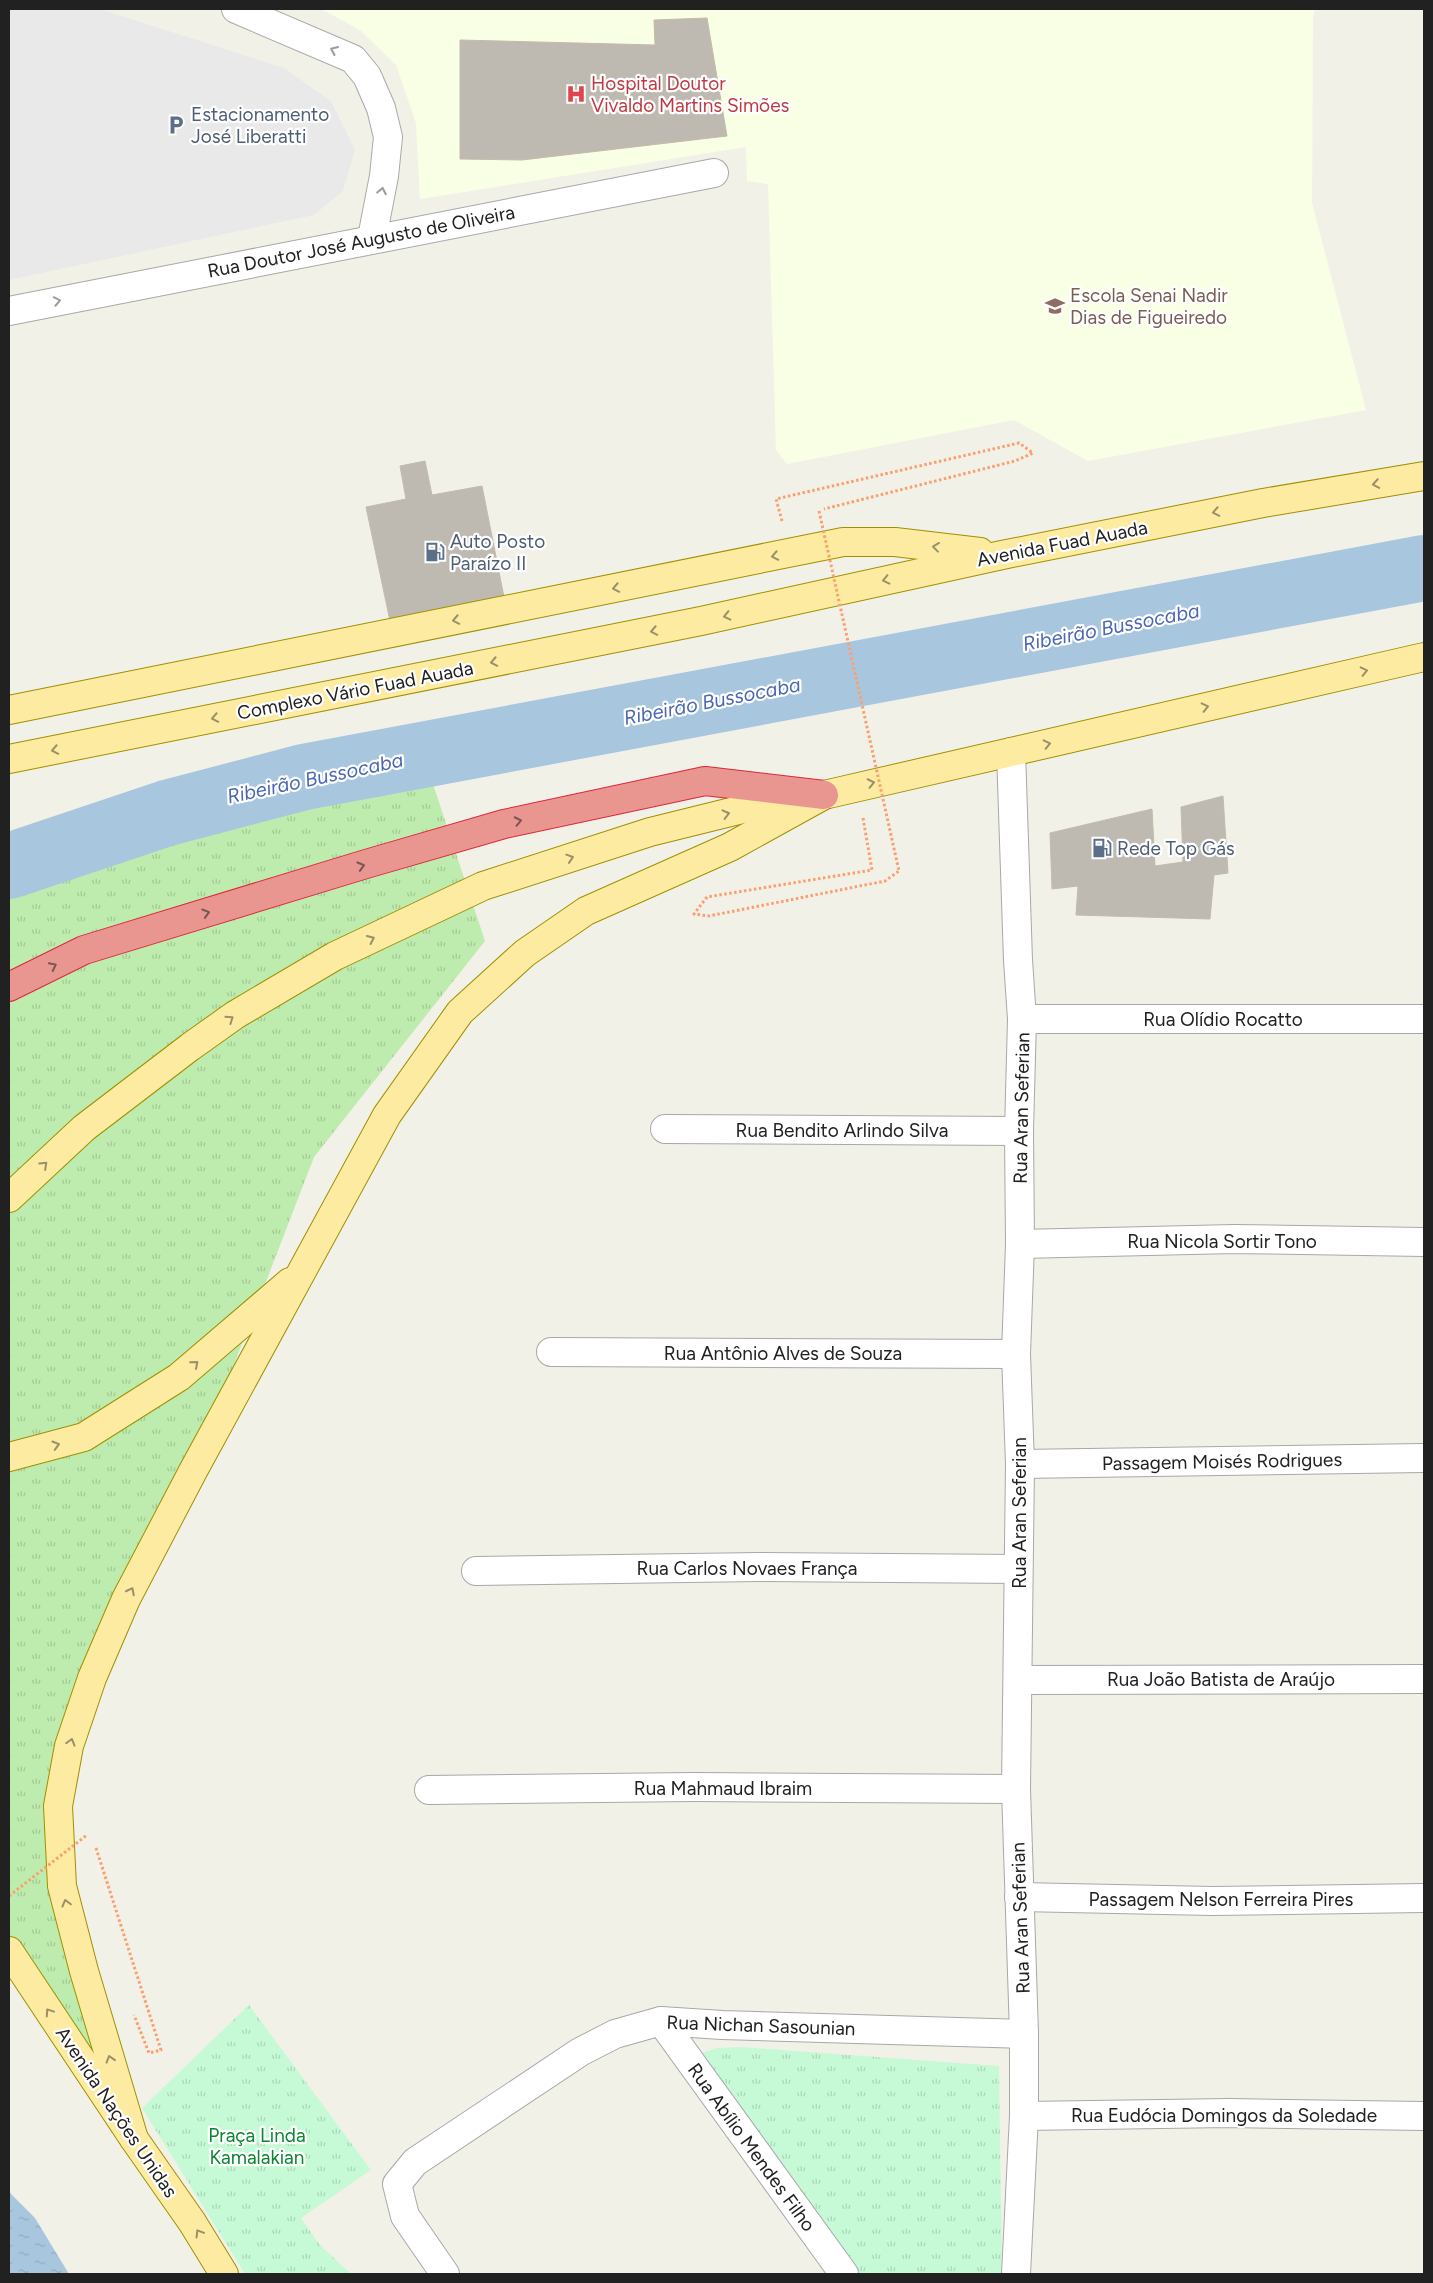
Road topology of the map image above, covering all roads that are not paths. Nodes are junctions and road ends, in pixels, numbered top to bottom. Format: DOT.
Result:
graph roads {
  1 [pos="236,9"];
  2 [pos="714,174"];
  3 [pos="372,238"];
  4 [pos="9,310"];
  5 [pos="1424,476"];
  6 [pos="1002,554"];
  7 [pos="701,621"];
  8 [pos="1424,658"];
  9 [pos="9,710"];
  10 [pos="1011,752"];
  11 [pos="9,759"];
  12 [pos="824,795"];
  13 [pos="9,987"];
  14 [pos="1022,1019"];
  15 [pos="1424,1019"];
  16 [pos="665,1129"];
  17 [pos="1019,1131"];
  18 [pos="9,1198"];
  19 [pos="1424,1242"];
  20 [pos="1020,1244"];
  21 [pos="303,1271"];
  22 [pos="551,1352"];
  23 [pos="1016,1354"];
  24 [pos="9,1458"];
  25 [pos="1424,1458"];
  26 [pos="1020,1464"];
  27 [pos="1018,1569"];
  28 [pos="476,1571"];
  29 [pos="1424,1679"];
  30 [pos="1018,1680"];
  31 [pos="1016,1789"];
  32 [pos="429,1790"];
  33 [pos="1019,1897"];
  34 [pos="1424,1898"];
  35 [pos="9,1951"];
  36 [pos="661,2020"];
  37 [pos="1024,2034"];
  38 [pos="1024,2116"];
  39 [pos="1424,2116"];
  40 [pos="134,2140"];
  41 [pos="224,2274"];
  42 [pos="445,2274"];
  43 [pos="844,2274"];
  44 [pos="1016,2274"];
  3 -- 1 [label="street, one-way"];
  2 -- 3 [label="street, Rua Doutor José Augusto de Oliveira"];
  4 -- 3 [label="street, Rua Doutor José Augusto de Oliveira, one-way"];
  5 -- 6 [label="main road, Avenida Fuad Auada, one-way"];
  6 -- 7 [label="main road, Avenida Fuad Auada, one-way"];
  6 -- 9 [label="main road, one-way"];
  7 -- 11 [label="main road, Complexo Vário Fuad Auada, one-way"];
  10 -- 8 [label="main road, one-way"];
  12 -- 10 [label="main road, one-way"];
  10 -- 14 [label="street, Rua Aran Seferian"];
  13 -- 12 [label="highway, one-way"];
  18 -- 12 [label="main road, one-way"];
  12 -- 21 [label="main road"];
  14 -- 15 [label="street, Rua Olídio Rocatto"];
  14 -- 17 [label="street, Rua Aran Seferian"];
  16 -- 17 [label="street, Rua Bendito Arlindo Silva"];
  17 -- 20 [label="street, Rua Aran Seferian"];
  19 -- 20 [label="street, Rua Nicola Sortir Tono"];
  20 -- 23 [label="street, Rua Aran Seferian"];
  24 -- 21 [label="main road, one-way"];
  40 -- 21 [label="main road, one-way"];
  22 -- 23 [label="street, Rua Antônio Alves de Souza"];
  23 -- 26 [label="street, Rua Aran Seferian"];
  25 -- 26 [label="street, Passagem Moisés Rodrigues"];
  26 -- 27 [label="street, Rua Aran Seferian"];
  27 -- 28 [label="street, Rua Carlos Novaes França"];
  27 -- 30 [label="street, Rua Aran Seferian"];
  29 -- 30 [label="street, Rua João Batista de Araújo"];
  30 -- 31 [label="street, Rua Aran Seferian"];
  31 -- 32 [label="street, Rua Mahmaud Ibraim"];
  31 -- 33 [label="street, Rua Aran Seferian"];
  33 -- 34 [label="street, Passagem Nelson Ferreira Pires"];
  33 -- 37 [label="street, Rua Aran Seferian"];
  40 -- 35 [label="main road, Avenida Nações Unidas, one-way"];
  36 -- 37 [label="street, Rua Nichan Sasounian"];
  36 -- 42 [label="street, Rua Nichan Sasounian"];
  36 -- 43 [label="street, Rua Abílio Mendes Filho"];
  37 -- 38 [label="street, Rua Aran Seferian"];
  38 -- 39 [label="street, Rua Eudócia Domingos da Soledade"];
  38 -- 44 [label="street, Rua Aran Seferian"];
  41 -- 40 [label="main road, Avenida Nações Unidas, one-way"];
}
